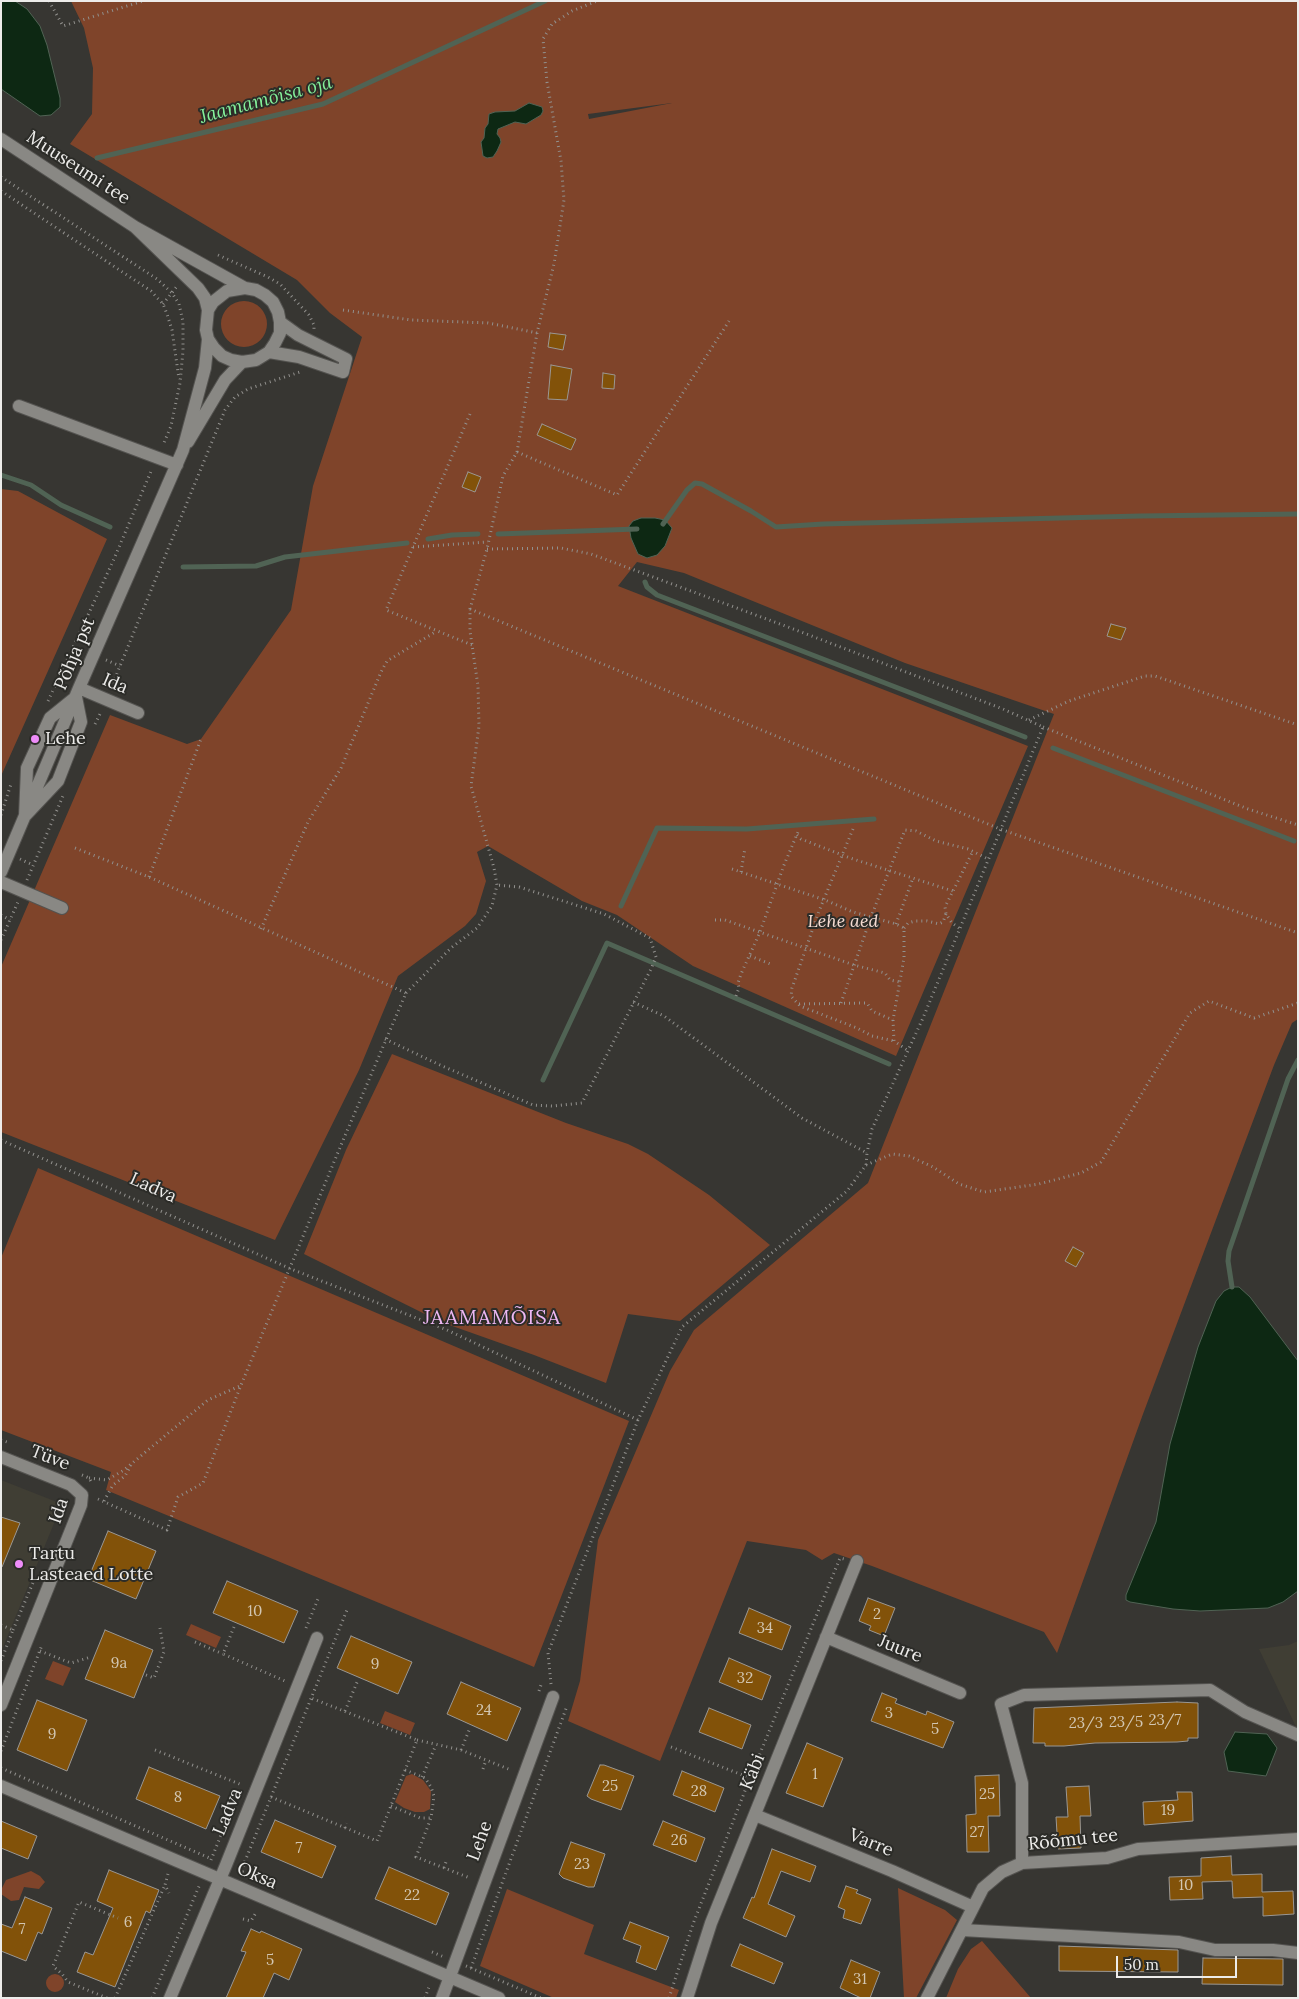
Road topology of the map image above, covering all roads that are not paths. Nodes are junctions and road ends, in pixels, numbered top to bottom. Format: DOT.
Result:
graph roads {
  1 [pos="1,139"];
  2 [pos="135,226"];
  3 [pos="245,288"];
  4 [pos="208,310"];
  5 [pos="280,322"];
  6 [pos="208,339"];
  7 [pos="269,352"];
  8 [pos="242,362"];
  9 [pos="19,406"];
  10 [pos="183,450"];
  11 [pos="177,465"];
  12 [pos="77,692"];
  13 [pos="138,713"];
  14 [pos="1,872"];
  15 [pos="1,882"];
  16 [pos="62,908"];
  17 [pos="1,1457"];
  18 [pos="82,1495"];
  19 [pos="856,1562"];
  20 [pos="317,1638"];
  21 [pos="826,1638"];
  22 [pos="960,1693"];
  23 [pos="552,1697"];
  24 [pos="1,1706"];
  25 [pos="1298,1736"];
  26 [pos="1,1786"];
  27 [pos="755,1815"];
  28 [pos="1298,1839"];
  29 [pos="1022,1863"];
  30 [pos="219,1879"];
  31 [pos="973,1907"];
  32 [pos="962,1930"];
  33 [pos="1298,1953"];
  34 [pos="450,1978"];
  35 [pos="170,1998"];
  36 [pos="442,1998"];
  37 [pos="499,1998"];
  38 [pos="687,1998"];
  39 [pos="927,1998"];
  1 -- 2 [label="street, Muuseumi tee"];
  2 -- 3 [label="street, Muuseumi tee"];
  2 -- 4 [label="street, Muuseumi tee"];
  3 -- 4 [label="street"];
  3 -- 5 [label="street, Muuseumi tee"];
  4 -- 6 [label="street, Muuseumi tee"];
  5 -- 7 [label="street"];
  5 -- 7 [label="street"];
  6 -- 8 [label="street"];
  6 -- 10 [label="street, Põhja pst"];
  7 -- 8 [label="street"];
  8 -- 10 [label="street, Põhja pst"];
  9 -- 11 [label="street"];
  10 -- 11 [label="street, Põhja pst"];
  11 -- 12 [label="street, Põhja pst"];
  12 -- 13 [label="street, Ida"];
  12 -- 14 [label="street, Põhja pst"];
  15 -- 16 [label="street"];
  17 -- 18 [label="street, Tüve"];
  18 -- 24 [label="street, Ida"];
  19 -- 21 [label="street, Käbi"];
  20 -- 30 [label="street, Ladva"];
  21 -- 22 [label="street, Juure"];
  21 -- 27 [label="street, Käbi"];
  23 -- 34 [label="street, Lehe"];
  25 -- 29 [label="street"];
  26 -- 30 [label="street, Oksa"];
  27 -- 31 [label="street, Varre"];
  27 -- 38 [label="street, Käbi"];
  28 -- 29 [label="street, Rõõmu tee"];
  29 -- 31 [label="street, Rõõmu tee"];
  30 -- 34 [label="street, Oksa"];
  30 -- 35 [label="street, Ladva"];
  31 -- 32 [label="street, Rõõmu tee"];
  32 -- 33 [label="street"];
  32 -- 39 [label="street, Rõõmu tee"];
  34 -- 36 [label="street, Lehe"];
  34 -- 37 [label="street, Oksa"];
}
